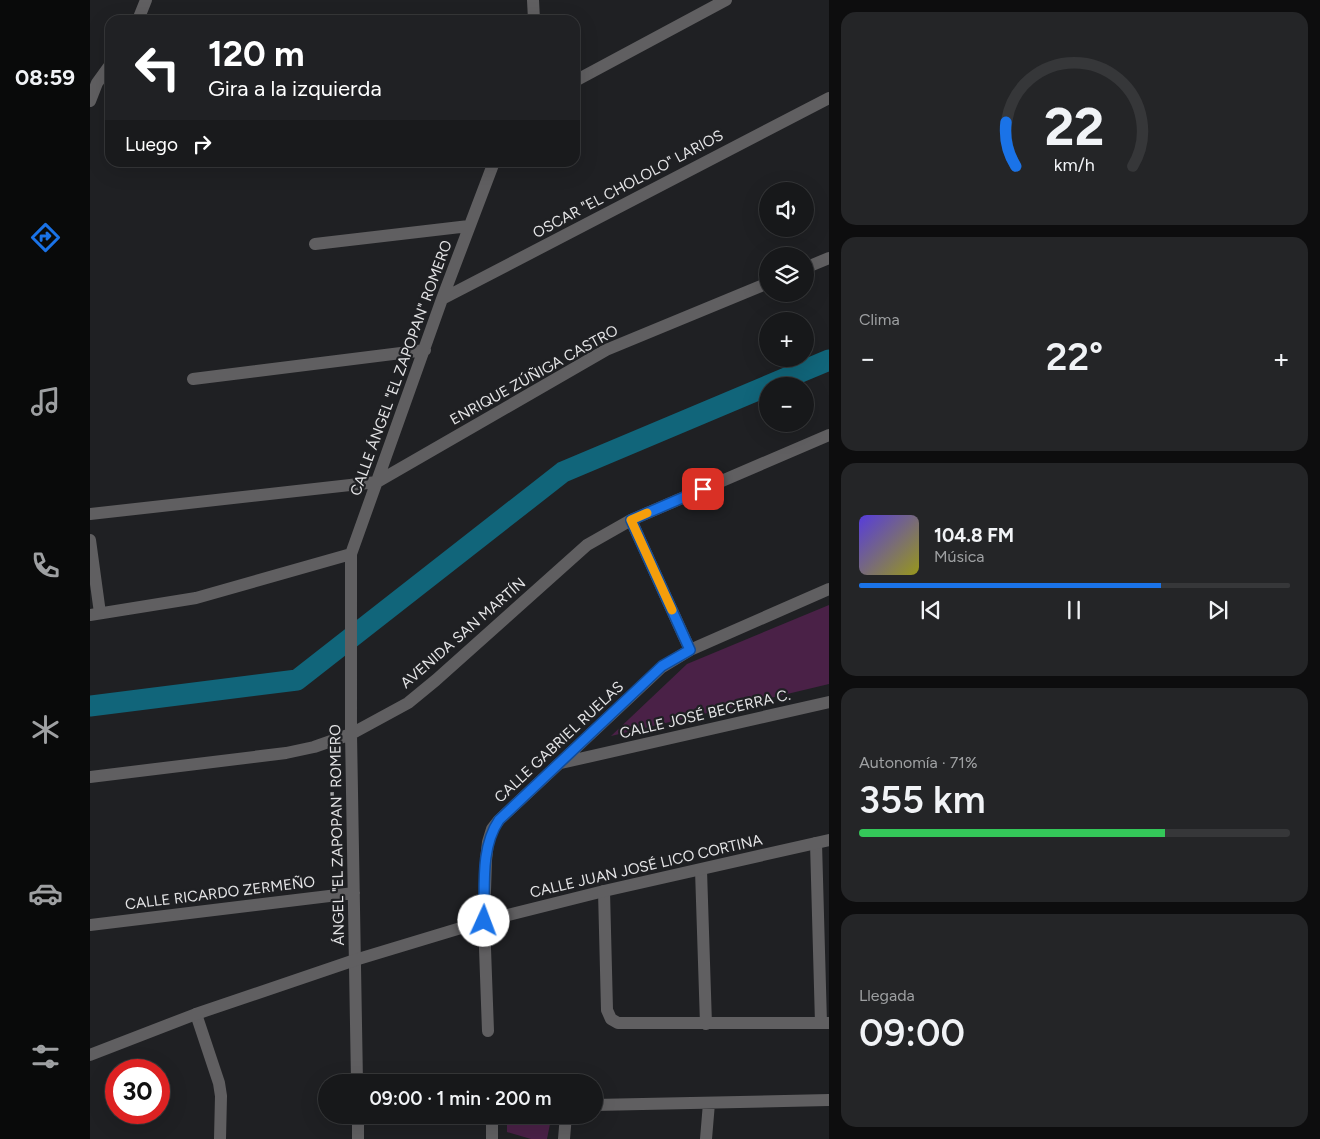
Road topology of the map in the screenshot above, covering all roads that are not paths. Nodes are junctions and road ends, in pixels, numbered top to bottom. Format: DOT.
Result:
graph roads {
  1 [pos="146,0"];
  2 [pos="533,0"];
  3 [pos="726,0"];
  4 [pos="140,15"];
  5 [pos="534,15"];
  6 [pos="105,72"];
  7 [pos="580,78"];
  8 [pos="829,98"];
  9 [pos="90,101"];
  10 [pos="492,167"];
  11 [pos="469,226"];
  12 [pos="315,244"];
  13 [pos="829,258"];
  14 [pos="814,264"];
  15 [pos="759,288"];
  16 [pos="442,299"];
  17 [pos="424,350"];
  18 [pos="193,380"];
  19 [pos="829,434"];
  20 [pos="377,482"];
  21 [pos="90,514"];
  22 [pos="631,520"];
  23 [pos="90,540"];
  24 [pos="351,554"];
  25 [pos="350,587"];
  26 [pos="829,589"];
  27 [pos="95,614"];
  28 [pos="690,650"];
  29 [pos="829,702"];
  30 [pos="351,734"];
  31 [pos="559,763"];
  32 [pos="90,777"];
  33 [pos="829,840"];
  34 [pos="816,843"];
  35 [pos="701,870"];
  36 [pos="604,891"];
  37 [pos="354,893"];
  38 [pos="484,921"];
  39 [pos="90,924"];
  40 [pos="355,960"];
  41 [pos="196,1014"];
  42 [pos="825,1023"];
  43 [pos="706,1024"];
  44 [pos="488,1031"];
  45 [pos="90,1055"];
  46 [pos="357,1074"];
  47 [pos="829,1100"];
  48 [pos="709,1103"];
  49 [pos="603,1105"];
  50 [pos="358,1124"];
  51 [pos="492,1124"];
  52 [pos="565,1124"];
  53 [pos="220,1139"];
  54 [pos="358,1139"];
  55 [pos="492,1139"];
  56 [pos="564,1139"];
  57 [pos="706,1139"];
  1 -- 4 [label="street"];
  2 -- 5 [label="street"];
  3 -- 7 [label="street"];
  6 -- 9 [label="street"];
  8 -- 16 [label="street, OSCAR \"EL CHOLOLO\" LARIOS"];
  10 -- 11 [label="street, CALLE ÁNGEL \"EL ZAPOPAN\" ROMERO"];
  11 -- 12 [label="street"];
  11 -- 16 [label="street, CALLE ÁNGEL \"EL ZAPOPAN\" ROMERO"];
  13 -- 14 [label="street"];
  15 -- 20 [label="street, ENRIQUE ZÚÑIGA CASTRO"];
  16 -- 17 [label="street, CALLE ÁNGEL \"EL ZAPOPAN\" ROMERO"];
  17 -- 18 [label="street"];
  17 -- 20 [label="street, CALLE ÁNGEL \"EL ZAPOPAN\" ROMERO"];
  19 -- 22 [label="street, AVENIDA SAN MARTÍN"];
  20 -- 21 [label="street"];
  20 -- 24 [label="street, CALLE ÁNGEL \"EL ZAPOPAN\" ROMERO"];
  22 -- 28 [label="street"];
  22 -- 30 [label="street, AVENIDA SAN MARTÍN"];
  23 -- 27 [label="street"];
  24 -- 25 [label="street, CALLE ÁNGEL \"EL ZAPOPAN\" ROMERO"];
  24 -- 27 [label="street"];
  25 -- 30 [label="street, ÁNGEL \"EL ZAPOPAN\" ROMERO"];
  26 -- 28 [label="street, CALLE GABRIEL RUELAS"];
  28 -- 31 [label="street, CALLE GABRIEL RUELAS"];
  29 -- 31 [label="street, CALLE JOSÉ BECERRA C."];
  30 -- 32 [label="street, AVENIDA SAN MARTÍN"];
  30 -- 37 [label="street, ÁNGEL \"EL ZAPOPAN\" ROMERO"];
  31 -- 38 [label="street, CALLE GABRIEL RUELAS"];
  33 -- 34 [label="street, CALLE JUAN JOSÉ LICO CORTINA"];
  34 -- 35 [label="street, CALLE JUAN JOSÉ LICO CORTINA"];
  34 -- 42 [label="street"];
  35 -- 36 [label="street, CALLE JUAN JOSÉ LICO CORTINA"];
  35 -- 43 [label="street"];
  36 -- 38 [label="street, CALLE JUAN JOSÉ LICO CORTINA"];
  36 -- 43 [label="street"];
  37 -- 39 [label="street, CALLE RICARDO ZERMEÑO"];
  37 -- 40 [label="street, ÁNGEL \"EL ZAPOPAN\" ROMERO"];
  38 -- 40 [label="street, CALLE JUAN JOSÉ LICO CORTINA"];
  38 -- 44 [label="street, CALLE GABRIEL RUELAS"];
  40 -- 41 [label="street, CALLE JUAN JOSÉ LICO CORTINA"];
  40 -- 46 [label="street, ÁNGEL \"EL ZAPOPAN\" ROMERO"];
  41 -- 45 [label="street, CALLE JUAN JOSÉ LICO CORTINA"];
  41 -- 53 [label="street"];
  42 -- 43 [label="street"];
  47 -- 48 [label="street"];
  48 -- 49 [label="street"];
  48 -- 57 [label="street"];
  50 -- 54 [label="street"];
  51 -- 55 [label="street"];
  52 -- 56 [label="street"];
}
